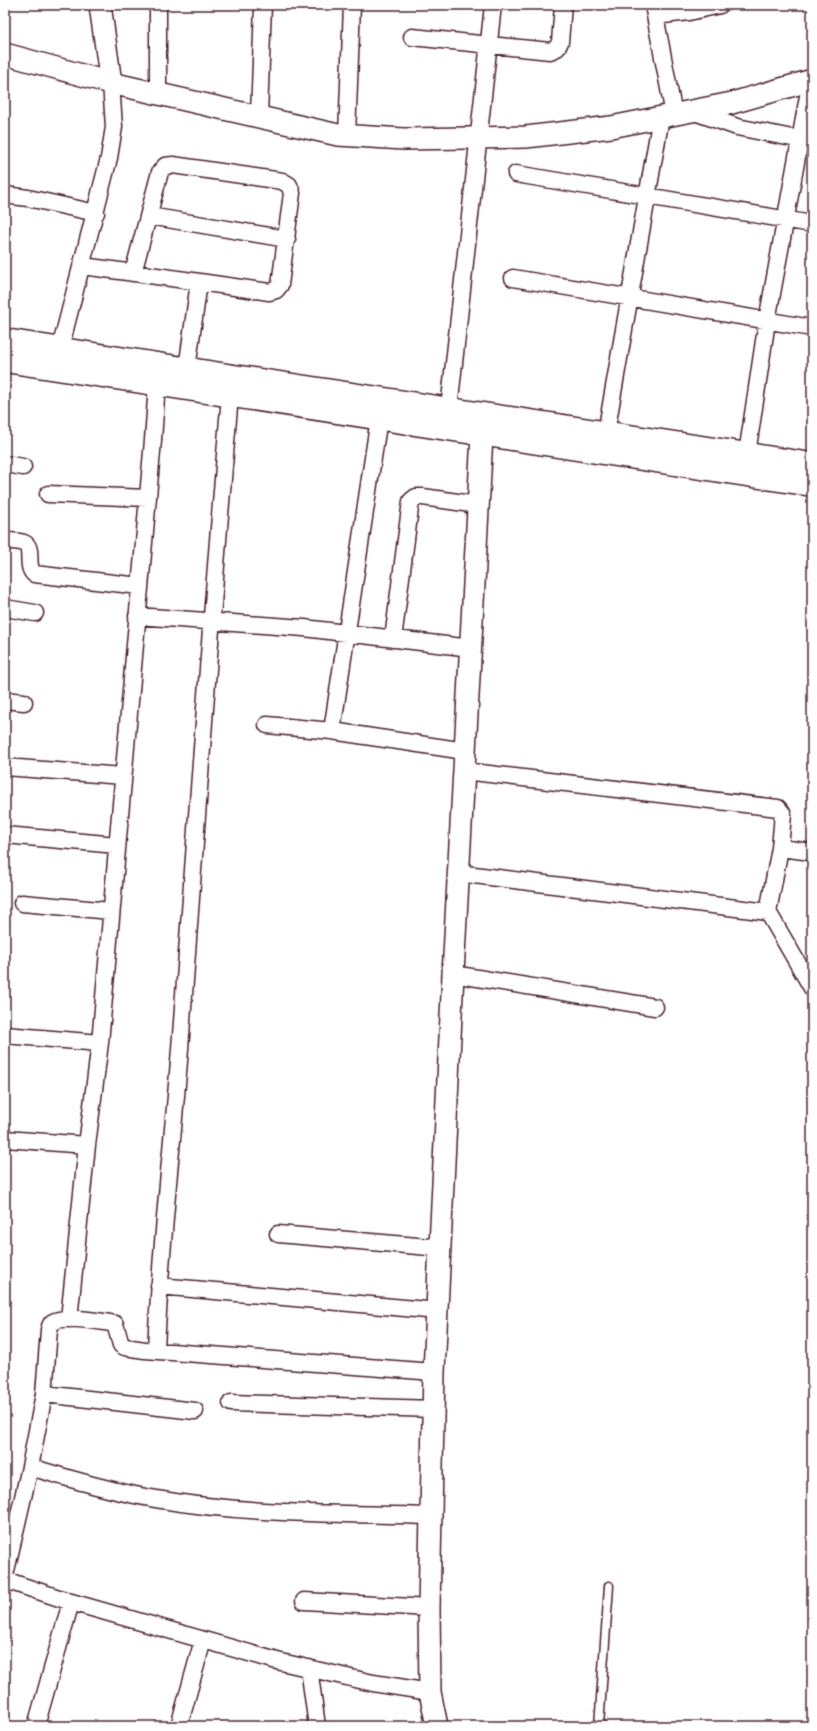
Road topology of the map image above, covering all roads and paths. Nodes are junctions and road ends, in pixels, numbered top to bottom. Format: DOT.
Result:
graph roads {
  1 [pos="100,5"];
  2 [pos="158,5"];
  3 [pos="263,5"];
  4 [pos="352,5"];
  5 [pos="493,5"];
  6 [pos="563,5"];
  7 [pos="720,5"];
  8 [pos="654,11"];
  9 [pos="412,36"];
  10 [pos="489,44"];
  11 [pos="5,54"];
  12 [pos="111,82"];
  13 [pos="811,88"];
  14 [pos="158,93"];
  15 [pos="676,114"];
  16 [pos="259,116"];
  17 [pos="347,136"];
  18 [pos="479,138"];
  19 [pos="806,141"];
  20 [pos="516,174"];
  21 [pos="5,195"];
  22 [pos="647,197"];
  23 [pos="96,213"];
  24 [pos="149,216"];
  25 [pos="785,220"];
  26 [pos="812,224"];
  27 [pos="287,239"];
  28 [pos="82,266"];
  29 [pos="133,273"];
  30 [pos="513,278"];
  31 [pos="199,282"];
  32 [pos="630,298"];
  33 [pos="767,321"];
  34 [pos="812,328"];
  35 [pos="5,340"];
  36 [pos="60,348"];
  37 [pos="5,361"];
  38 [pos="187,369"];
  39 [pos="156,384"];
  40 [pos="230,396"];
  41 [pos="450,409"];
  42 [pos="379,418"];
  43 [pos="482,424"];
  44 [pos="606,433"];
  45 [pos="746,454"];
  46 [pos="5,464"];
  47 [pos="812,464"];
  48 [pos="23,467"];
  49 [pos="812,485"];
  50 [pos="48,494"];
  51 [pos="148,498"];
  52 [pos="478,505"];
  53 [pos="5,541"];
  54 [pos="140,586"];
  55 [pos="5,608"];
  56 [pos="36,613"];
  57 [pos="138,616"];
  58 [pos="211,620"];
  59 [pos="346,634"];
  60 [pos="392,639"];
  61 [pos="470,648"];
  62 [pos="5,700"];
  63 [pos="24,702"];
  64 [pos="267,725"];
  65 [pos="332,731"];
  66 [pos="465,761"];
  67 [pos="5,767"];
  68 [pos="123,776"];
  69 [pos="5,835"];
  70 [pos="117,845"];
  71 [pos="780,848"];
  72 [pos="812,852"];
  73 [pos="458,874"];
  74 [pos="22,903"];
  75 [pos="112,911"];
  76 [pos="768,912"];
  77 [pos="453,974"];
  78 [pos="812,988"];
  79 [pos="655,1007"];
  80 [pos="5,1036"];
  81 [pos="100,1042"];
  82 [pos="5,1140"];
  83 [pos="86,1145"];
  84 [pos="278,1234"];
  85 [pos="441,1248"];
  86 [pos="159,1286"];
  87 [pos="438,1311"];
  88 [pos="69,1319"];
  89 [pos="156,1351"];
  90 [pos="434,1372"];
  91 [pos="44,1394"];
  92 [pos="230,1403"];
  93 [pos="435,1409"];
  94 [pos="195,1411"];
  95 [pos="30,1467"];
  96 [pos="431,1516"];
  97 [pos="5,1575"];
  98 [pos="5,1580"];
  99 [pos="609,1586"];
  100 [pos="304,1601"];
  101 [pos="70,1602"];
  102 [pos="429,1608"];
  103 [pos="203,1640"];
  104 [pos="309,1668"];
  105 [pos="430,1692"];
  106 [pos="36,1726"];
  107 [pos="179,1726"];
  108 [pos="317,1726"];
  109 [pos="436,1726"];
  110 [pos="599,1726"];
  1 -- 12 [label="street"];
  2 -- 14 [label="street"];
  3 -- 16 [label="street"];
  4 -- 17 [label="street"];
  5 -- 10 [label="street"];
  6 -- 10 [label="street"];
  7 -- 8 [label="street"];
  8 -- 15 [label="street"];
  9 -- 10 [label="street"];
  10 -- 18 [label="street"];
  11 -- 12 [label="street"];
  12 -- 14 [label="street"];
  12 -- 23 [label="street"];
  13 -- 15 [label="street"];
  13 -- 19 [label="street"];
  14 -- 16 [label="street"];
  15 -- 18 [label="street"];
  15 -- 19 [label="street"];
  15 -- 22 [label="street"];
  16 -- 17 [label="street"];
  17 -- 18 [label="street"];
  18 -- 41 [label="street"];
  19 -- 25 [label="street"];
  20 -- 22 [label="street"];
  21 -- 23 [label="street"];
  22 -- 25 [label="street"];
  22 -- 32 [label="street"];
  23 -- 28 [label="street"];
  24 -- 27 [label="street"];
  24 -- 27 [label="street"];
  24 -- 29 [label="street"];
  25 -- 26 [label="street"];
  25 -- 33 [label="street"];
  27 -- 31 [label="street"];
  28 -- 29 [label="street"];
  28 -- 36 [label="street"];
  29 -- 31 [label="street"];
  30 -- 32 [label="street"];
  31 -- 38 [label="street"];
  32 -- 33 [label="street"];
  32 -- 44 [label="street"];
  33 -- 34 [label="street"];
  33 -- 45 [label="street"];
  35 -- 36 [label="main road"];
  36 -- 38 [label="main road"];
  37 -- 39 [label="main road"];
  38 -- 41 [label="main road"];
  39 -- 40 [label="main road"];
  39 -- 51 [label="street"];
  40 -- 42 [label="main road"];
  40 -- 58 [label="street"];
  41 -- 43 [label="main road"];
  42 -- 43 [label="main road"];
  42 -- 59 [label="street"];
  43 -- 44 [label="main road"];
  43 -- 49 [label="main road"];
  43 -- 52 [label="street"];
  44 -- 45 [label="main road"];
  45 -- 47 [label="main road"];
  46 -- 48 [label="street"];
  50 -- 51 [label="street"];
  51 -- 54 [label="street"];
  52 -- 60 [label="street"];
  52 -- 61 [label="street"];
  53 -- 54 [label="street"];
  54 -- 57 [label="street"];
  55 -- 56 [label="street"];
  57 -- 58 [label="street"];
  57 -- 68 [label="street"];
  58 -- 59 [label="street"];
  58 -- 86 [label="street"];
  59 -- 60 [label="street"];
  59 -- 65 [label="street"];
  60 -- 61 [label="street"];
  61 -- 66 [label="street"];
  62 -- 63 [label="street"];
  64 -- 65 [label="street"];
  65 -- 66 [label="street"];
  66 -- 71 [label="street"];
  66 -- 73 [label="street"];
  67 -- 68 [label="street"];
  68 -- 70 [label="street"];
  69 -- 70 [label="street"];
  70 -- 75 [label="street"];
  71 -- 72 [label="street"];
  71 -- 76 [label="street"];
  73 -- 76 [label="street"];
  73 -- 77 [label="street"];
  74 -- 75 [label="street"];
  75 -- 81 [label="street"];
  76 -- 78 [label="street"];
  77 -- 79 [label="street"];
  77 -- 85 [label="street"];
  80 -- 81 [label="street"];
  81 -- 83 [label="street"];
  82 -- 83 [label="street"];
  83 -- 88 [label="street"];
  84 -- 85 [label="street"];
  85 -- 87 [label="street"];
  86 -- 87 [label="street"];
  86 -- 89 [label="street"];
  87 -- 90 [label="street"];
  88 -- 89 [label="street"];
  88 -- 91 [label="street"];
  89 -- 90 [label="street"];
  90 -- 93 [label="street"];
  91 -- 94 [label="street"];
  91 -- 95 [label="street"];
  92 -- 93 [label="street"];
  93 -- 96 [label="street"];
  95 -- 96 [label="street"];
  95 -- 97 [label="street"];
  96 -- 102 [label="street"];
  98 -- 101 [label="street"];
  99 -- 110 [label="lane"];
  100 -- 102 [label="street"];
  101 -- 103 [label="street"];
  101 -- 106 [label="street"];
  102 -- 105 [label="street"];
  103 -- 104 [label="street"];
  103 -- 107 [label="street"];
  104 -- 105 [label="street"];
  104 -- 108 [label="street"];
  105 -- 109 [label="street"];
}
